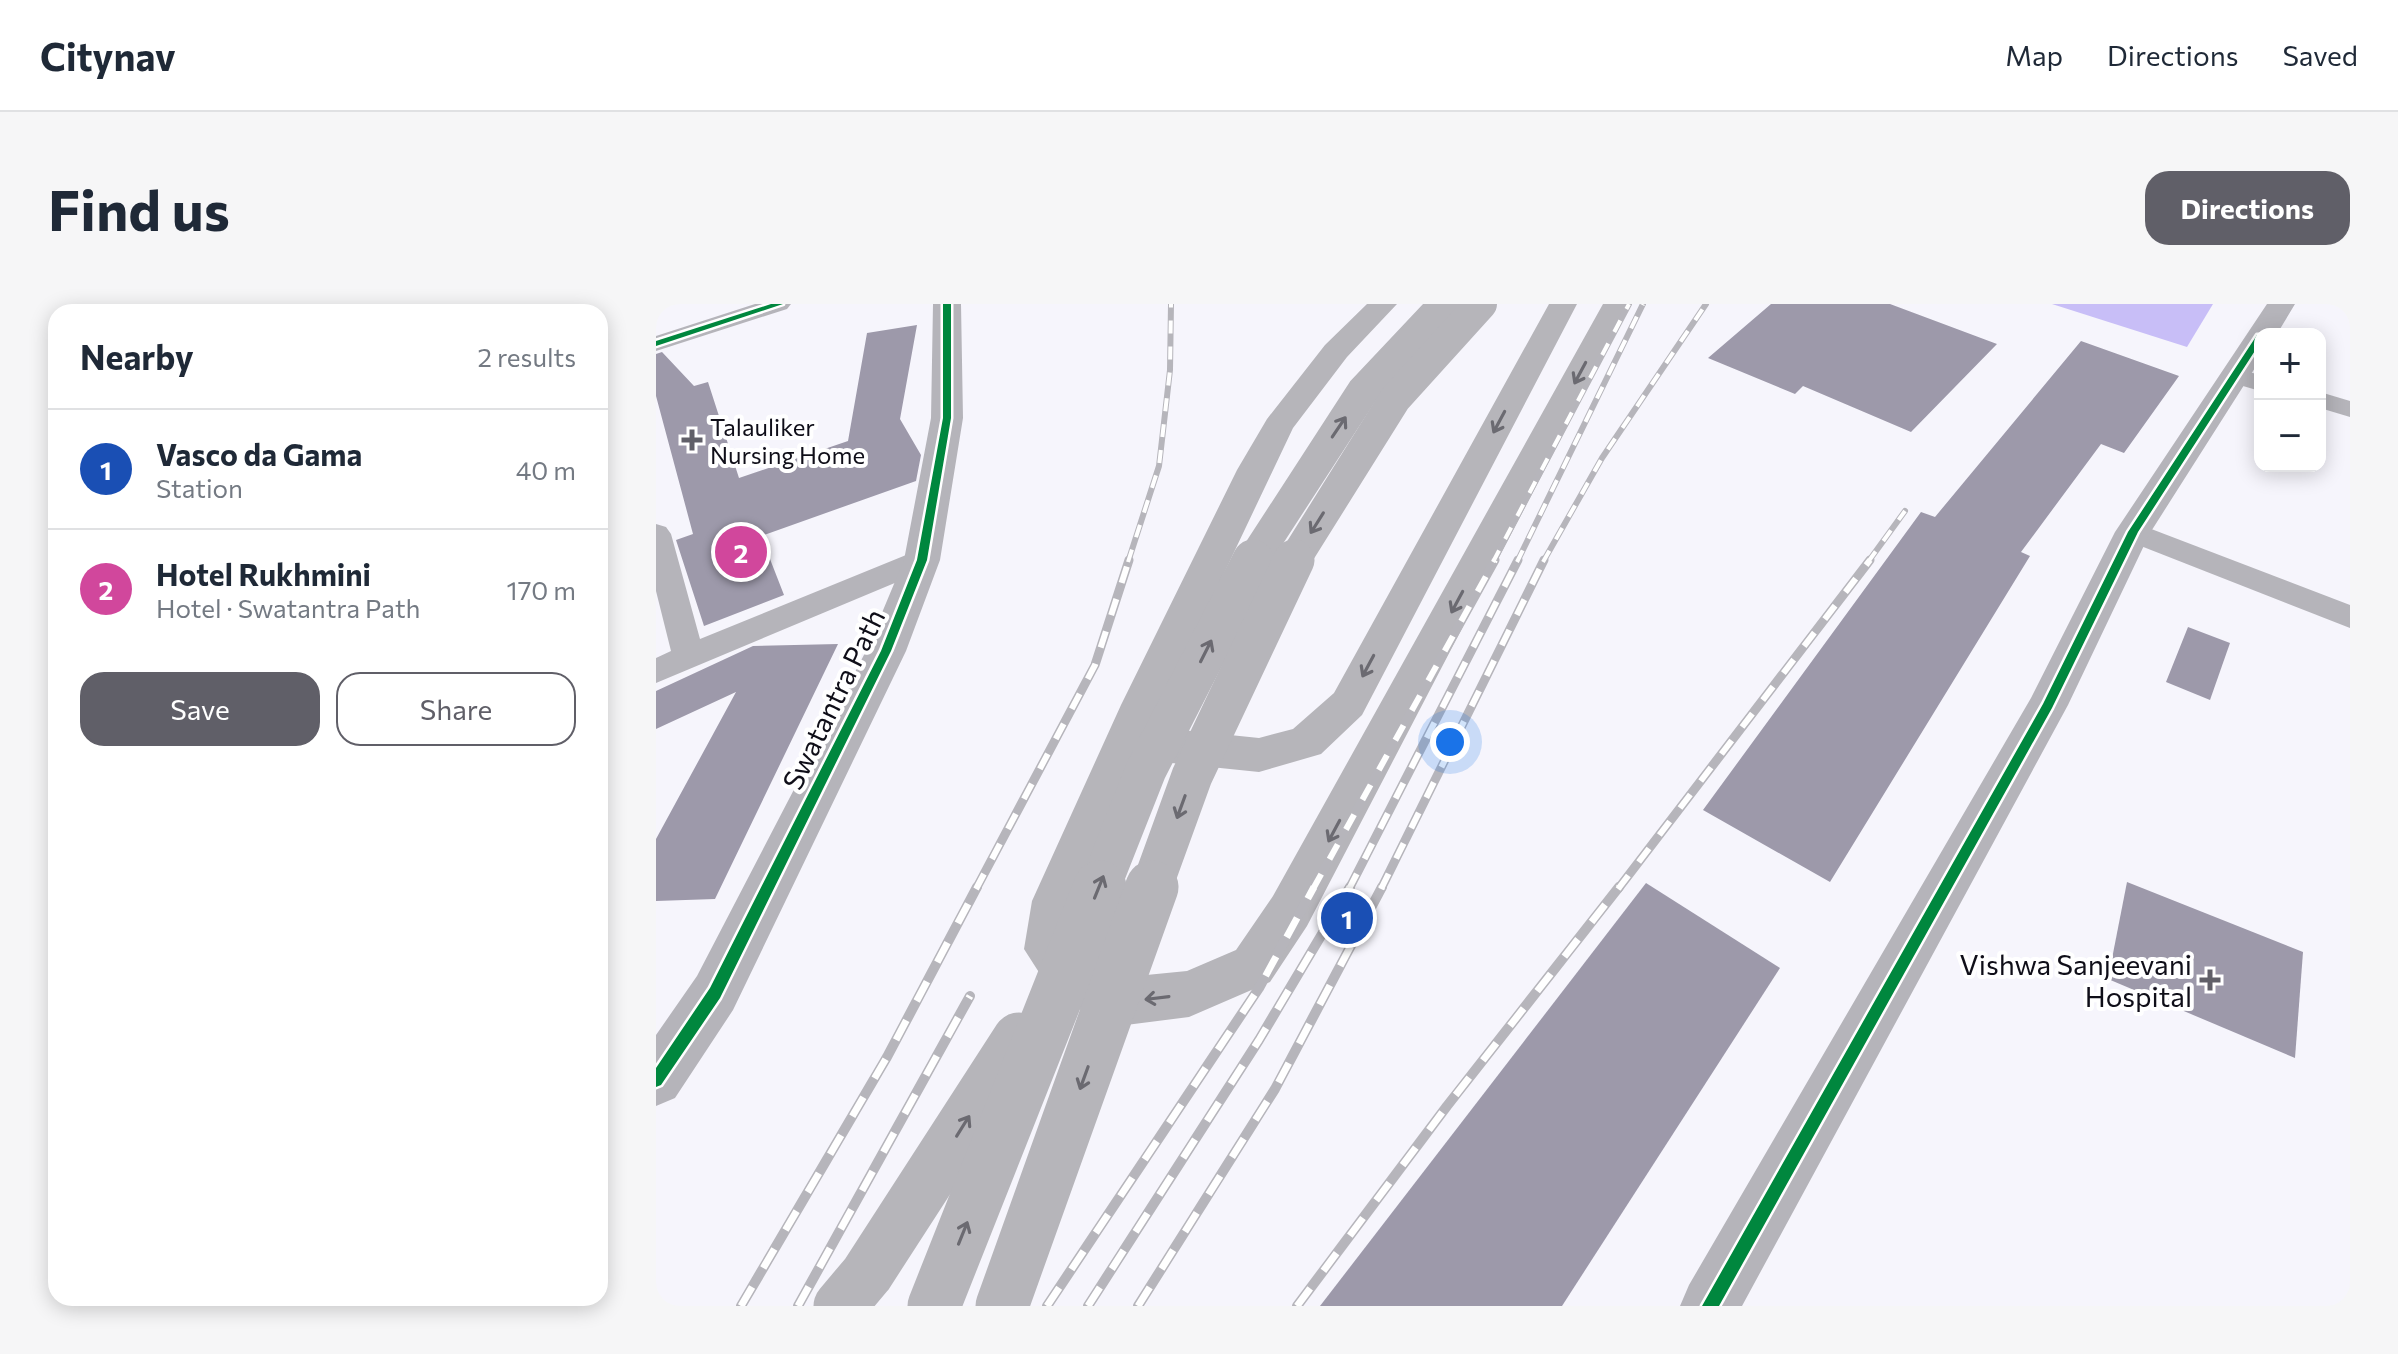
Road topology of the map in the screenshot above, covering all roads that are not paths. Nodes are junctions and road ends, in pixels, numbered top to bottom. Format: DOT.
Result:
graph roads {
  1 [pos="779,304"];
  2 [pos="947,304"];
  3 [pos="1383,304"];
  4 [pos="1445,304"];
  5 [pos="1481,304"];
  6 [pos="1563,304"];
  7 [pos="1617,304"];
  8 [pos="2281,304"];
  9 [pos="2266,328"];
  10 [pos="656,344"];
  11 [pos="2254,357"];
  12 [pos="2247,379"];
  13 [pos="2326,402"];
  14 [pos="2350,409"];
  15 [pos="2133,532"];
  16 [pos="656,534"];
  17 [pos="922,560"];
  18 [pos="2350,617"];
  19 [pos="689,657"];
  20 [pos="656,671"];
  21 [pos="1141,705"];
  22 [pos="1074,951"];
  23 [pos="656,1080"];
  24 [pos="840,1306"];
  25 [pos="934,1306"];
  26 [pos="1002,1306"];
  27 [pos="1710,1306"];
  1 -- 10 [label="street"];
  2 -- 17 [label="street, Swatantra Path"];
  3 -- 21 [label="highway"];
  22 -- 4 [label="highway, one-way, bridge"];
  5 -- 26 [label="highway, one-way, bridge"];
  6 -- 21 [label="highway, one-way"];
  7 -- 21 [label="highway, one-way"];
  8 -- 9 [label="street"];
  11 -- 12 [label="street"];
  12 -- 15 [label="street"];
  13 -- 14 [label="street"];
  15 -- 18 [label="street"];
  15 -- 27 [label="street"];
  16 -- 19 [label="street"];
  17 -- 19 [label="street"];
  17 -- 23 [label="street, Swatantra Path"];
  19 -- 20 [label="street"];
  24 -- 22 [label="highway, one-way, bridge"];
  25 -- 22 [label="highway, one-way, bridge"];
}
